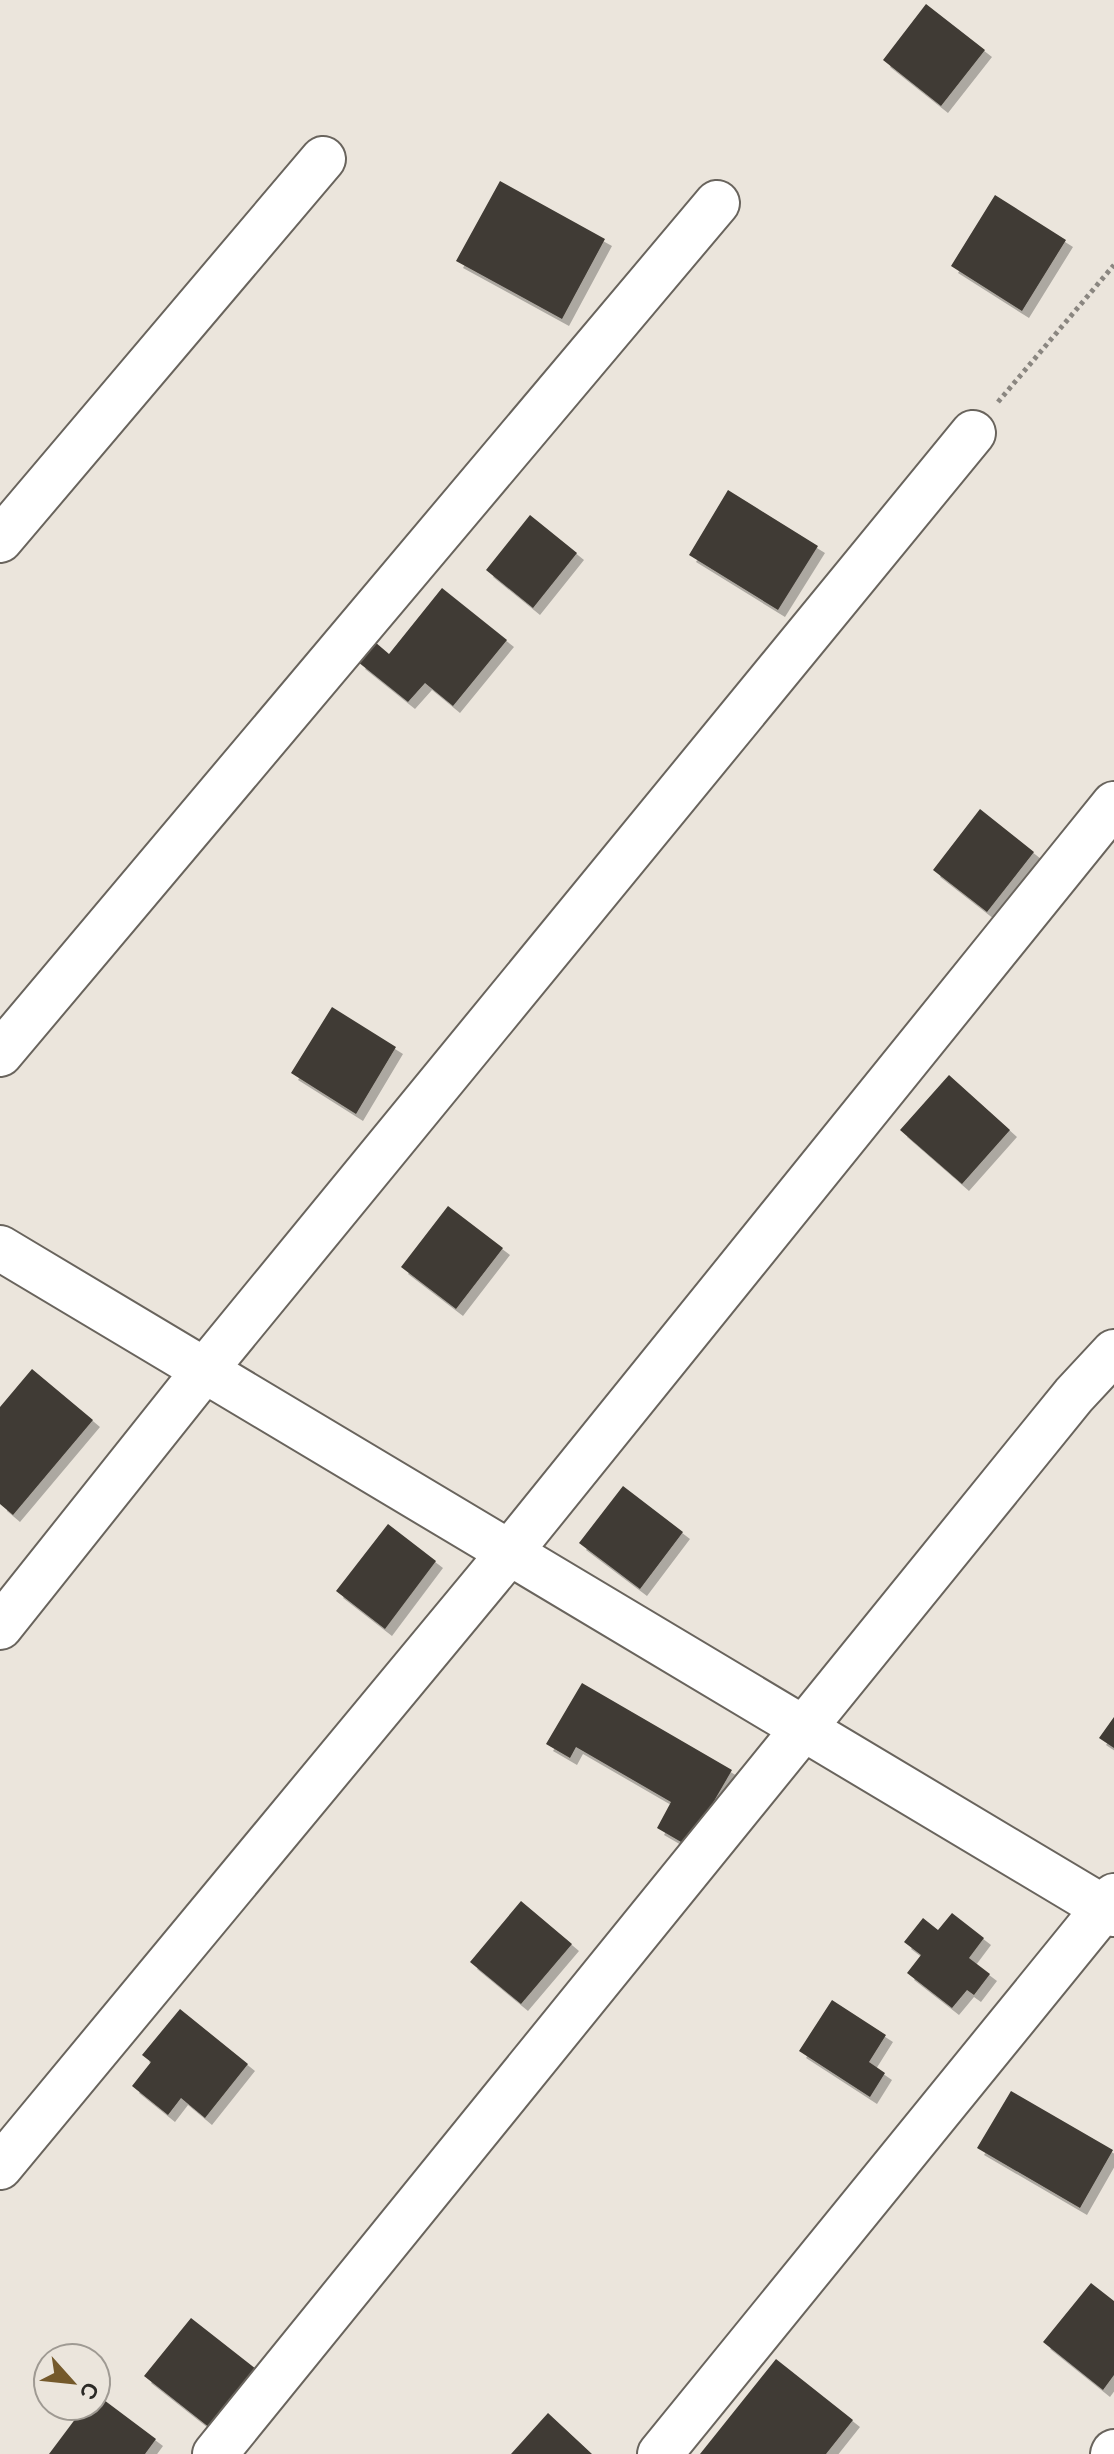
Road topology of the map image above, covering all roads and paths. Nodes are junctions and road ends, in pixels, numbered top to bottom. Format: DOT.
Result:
graph roads {
  1 [pos="323,159"];
  2 [pos="717,203"];
  3 [pos="1114,265"];
  4 [pos="973,433"];
  5 [pos="0,540"];
  6 [pos="1114,804"];
  7 [pos="0,1054"];
  8 [pos="0,1248"];
  9 [pos="1114,1352"];
  10 [pos="204,1371"];
  11 [pos="509,1553"];
  12 [pos="0,1627"];
  13 [pos="805,1729"];
  14 [pos="1111,1906"];
  15 [pos="0,2167"];
  16 [pos="215,2454"];
  17 [pos="660,2454"];
  1 -- 5 [label="street"];
  2 -- 7 [label="street"];
  3 -- 4 [label="path"];
  4 -- 10 [label="street"];
  6 -- 11 [label="street"];
  8 -- 10 [label="street"];
  9 -- 13 [label="street"];
  10 -- 11 [label="street"];
  10 -- 12 [label="street"];
  11 -- 13 [label="street"];
  11 -- 15 [label="street"];
  13 -- 14 [label="street"];
  13 -- 16 [label="street"];
  14 -- 17 [label="street"];
}
